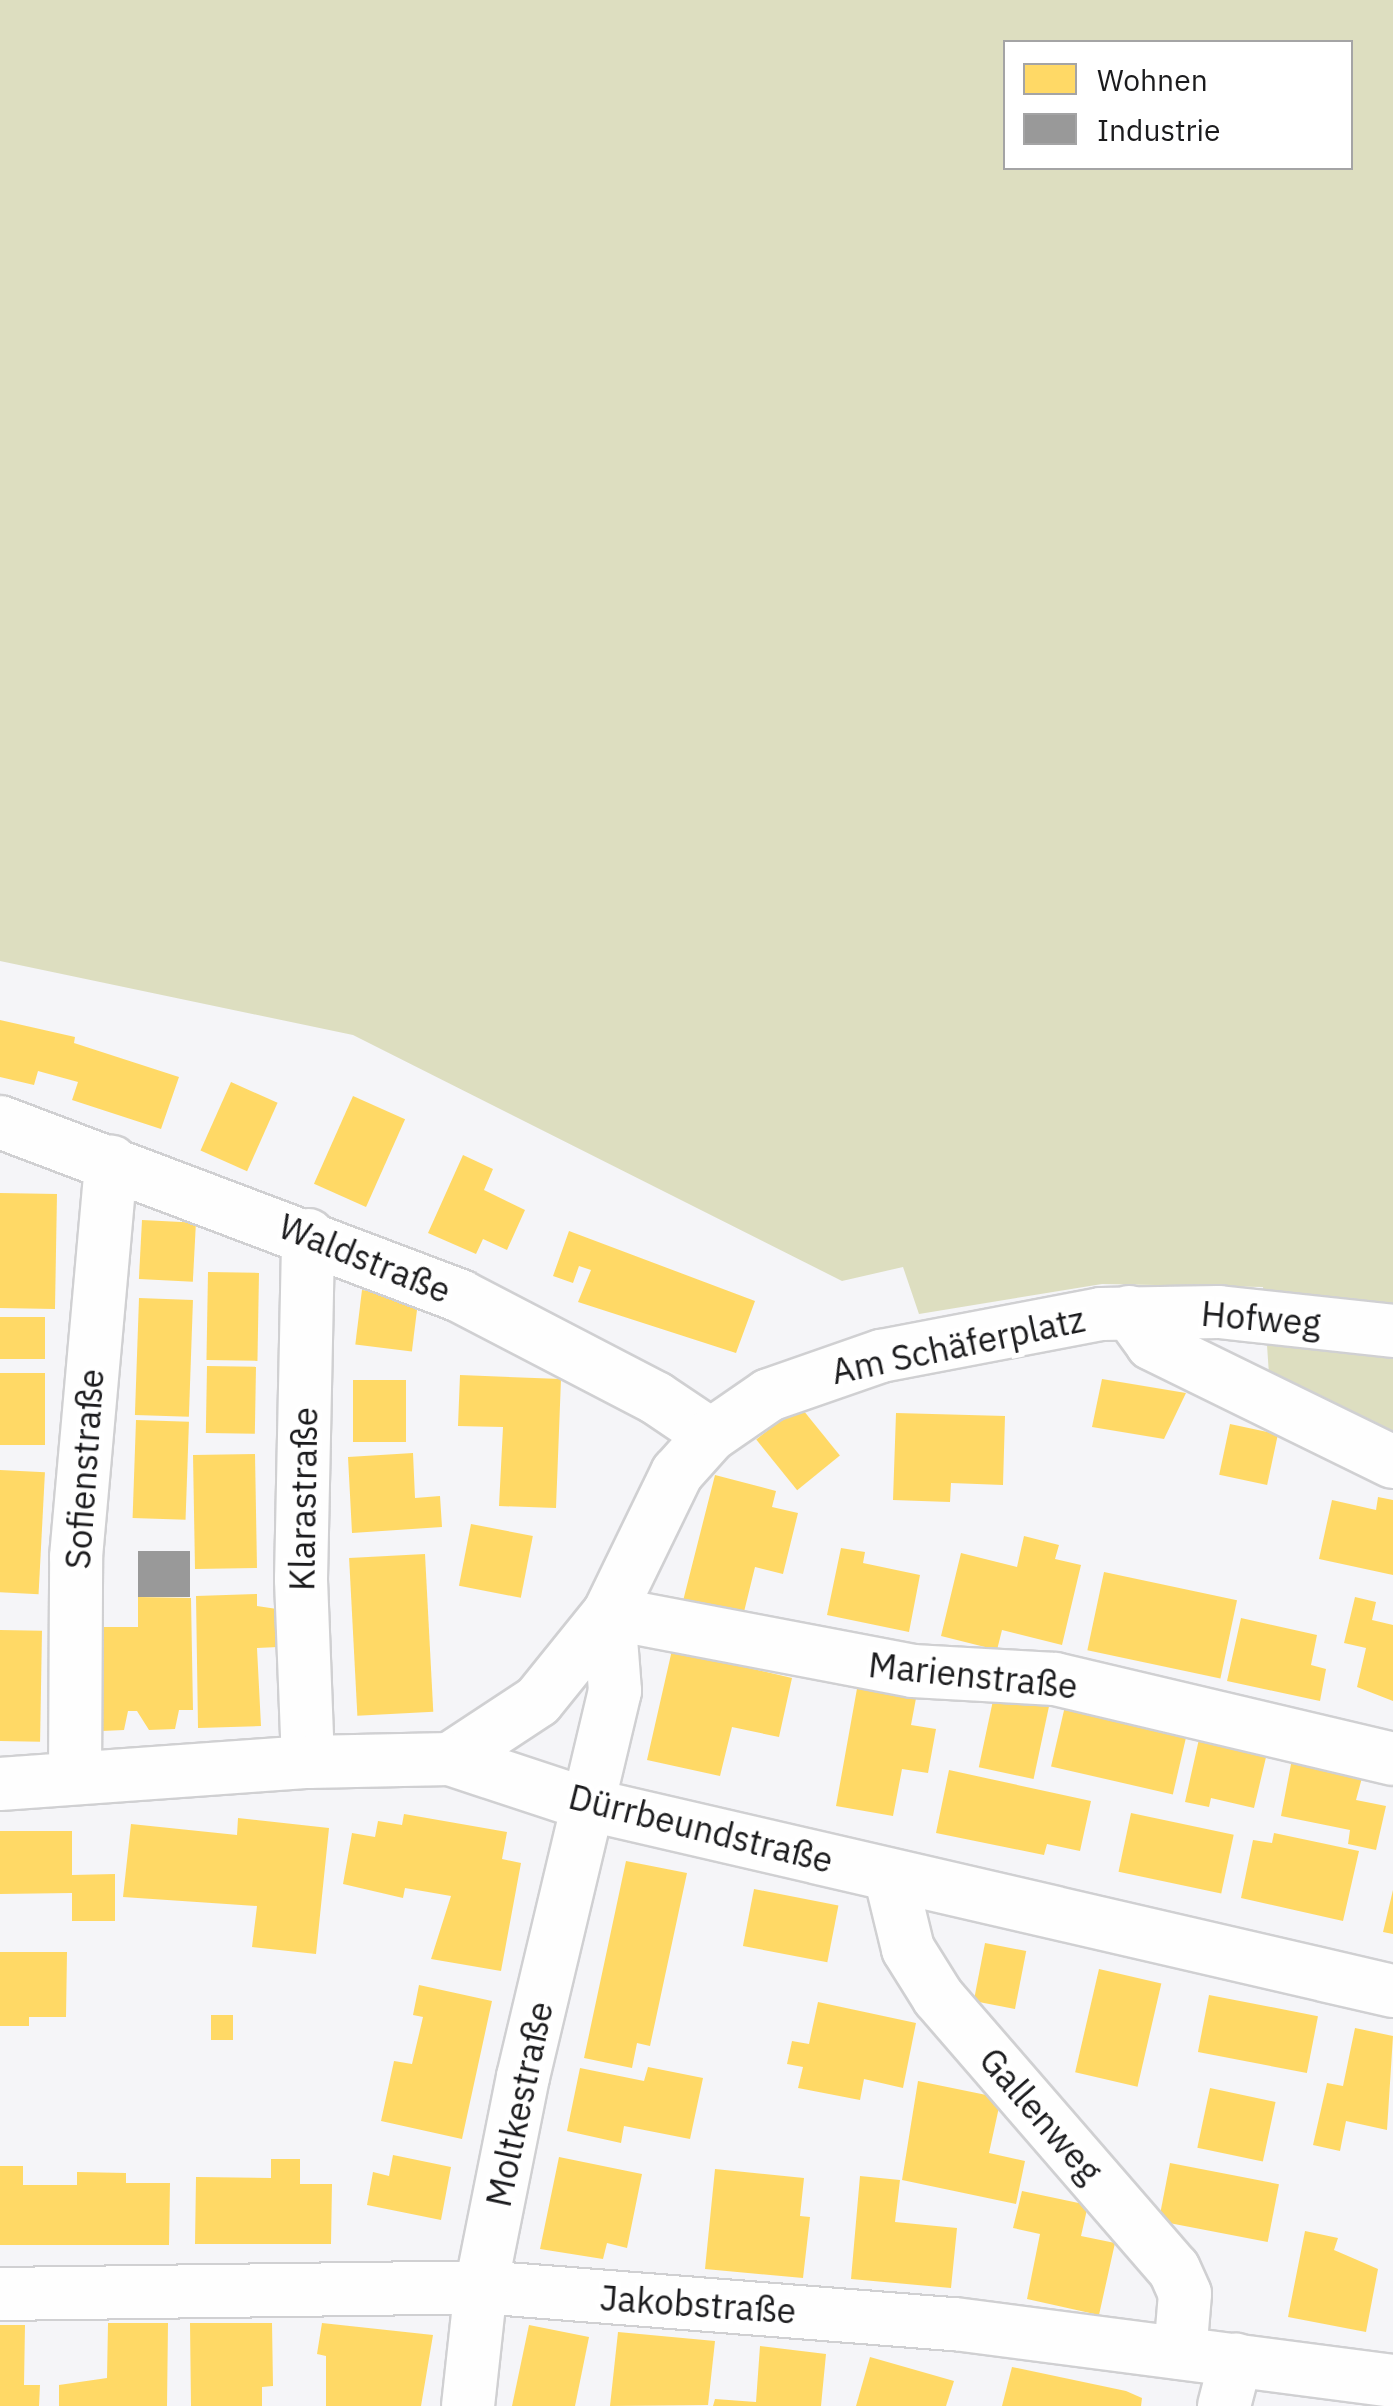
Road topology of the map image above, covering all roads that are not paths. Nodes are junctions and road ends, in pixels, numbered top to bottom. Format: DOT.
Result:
graph roads {
  1 [pos="0,1122"];
  2 [pos="111,1162"];
  3 [pos="308,1236"];
  4 [pos="1129,1312"];
  5 [pos="1393,1332"];
  6 [pos="711,1435"];
  7 [pos="1393,1462"];
  8 [pos="609,1613"];
  9 [pos="450,1759"];
  10 [pos="1393,1759"];
  11 [pos="308,1762"];
  12 [pos="75,1778"];
  13 [pos="0,1784"];
  14 [pos="586,1804"];
  15 [pos="890,1875"];
  16 [pos="1393,1992"];
  17 [pos="481,2287"];
  18 [pos="0,2294"];
  19 [pos="1180,2353"];
  20 [pos="1393,2381"];
  21 [pos="1230,2383"];
  22 [pos="468,2406"];
  1 -- 2 [label="street, Waldstraße"];
  2 -- 3 [label="street, Waldstraße"];
  2 -- 12 [label="street, Sofienstraße"];
  3 -- 6 [label="street, Waldstraße"];
  3 -- 11 [label="street, Klarastraße"];
  4 -- 5 [label="street, Hofweg"];
  4 -- 6 [label="street, Am Schäferplatz"];
  4 -- 7 [label="street"];
  6 -- 8 [label="street, Am Schäferplatz"];
  8 -- 9 [label="street, Am Schäferplatz"];
  8 -- 10 [label="street, Marienstraße"];
  8 -- 14 [label="street, Am Schäferplatz"];
  9 -- 11 [label="street, Dürrbeundstraße"];
  9 -- 14 [label="street, Dürrbeundstraße"];
  11 -- 12 [label="street, Dürrbeundstraße"];
  12 -- 13 [label="street, Dürrbeundstraße"];
  14 -- 15 [label="street, Dürrbeundstraße"];
  14 -- 17 [label="street, Moltkestraße"];
  15 -- 16 [label="street, Dürrbeundstraße"];
  15 -- 19 [label="street, Gallenweg"];
  17 -- 18 [label="street, Jakobstraße"];
  17 -- 19 [label="street, Jakobstraße"];
  17 -- 22 [label="street, Moltkestraße"];
  19 -- 21 [label="street, Jakobstraße"];
  20 -- 21 [label="street, Jakobstraße"];
}
